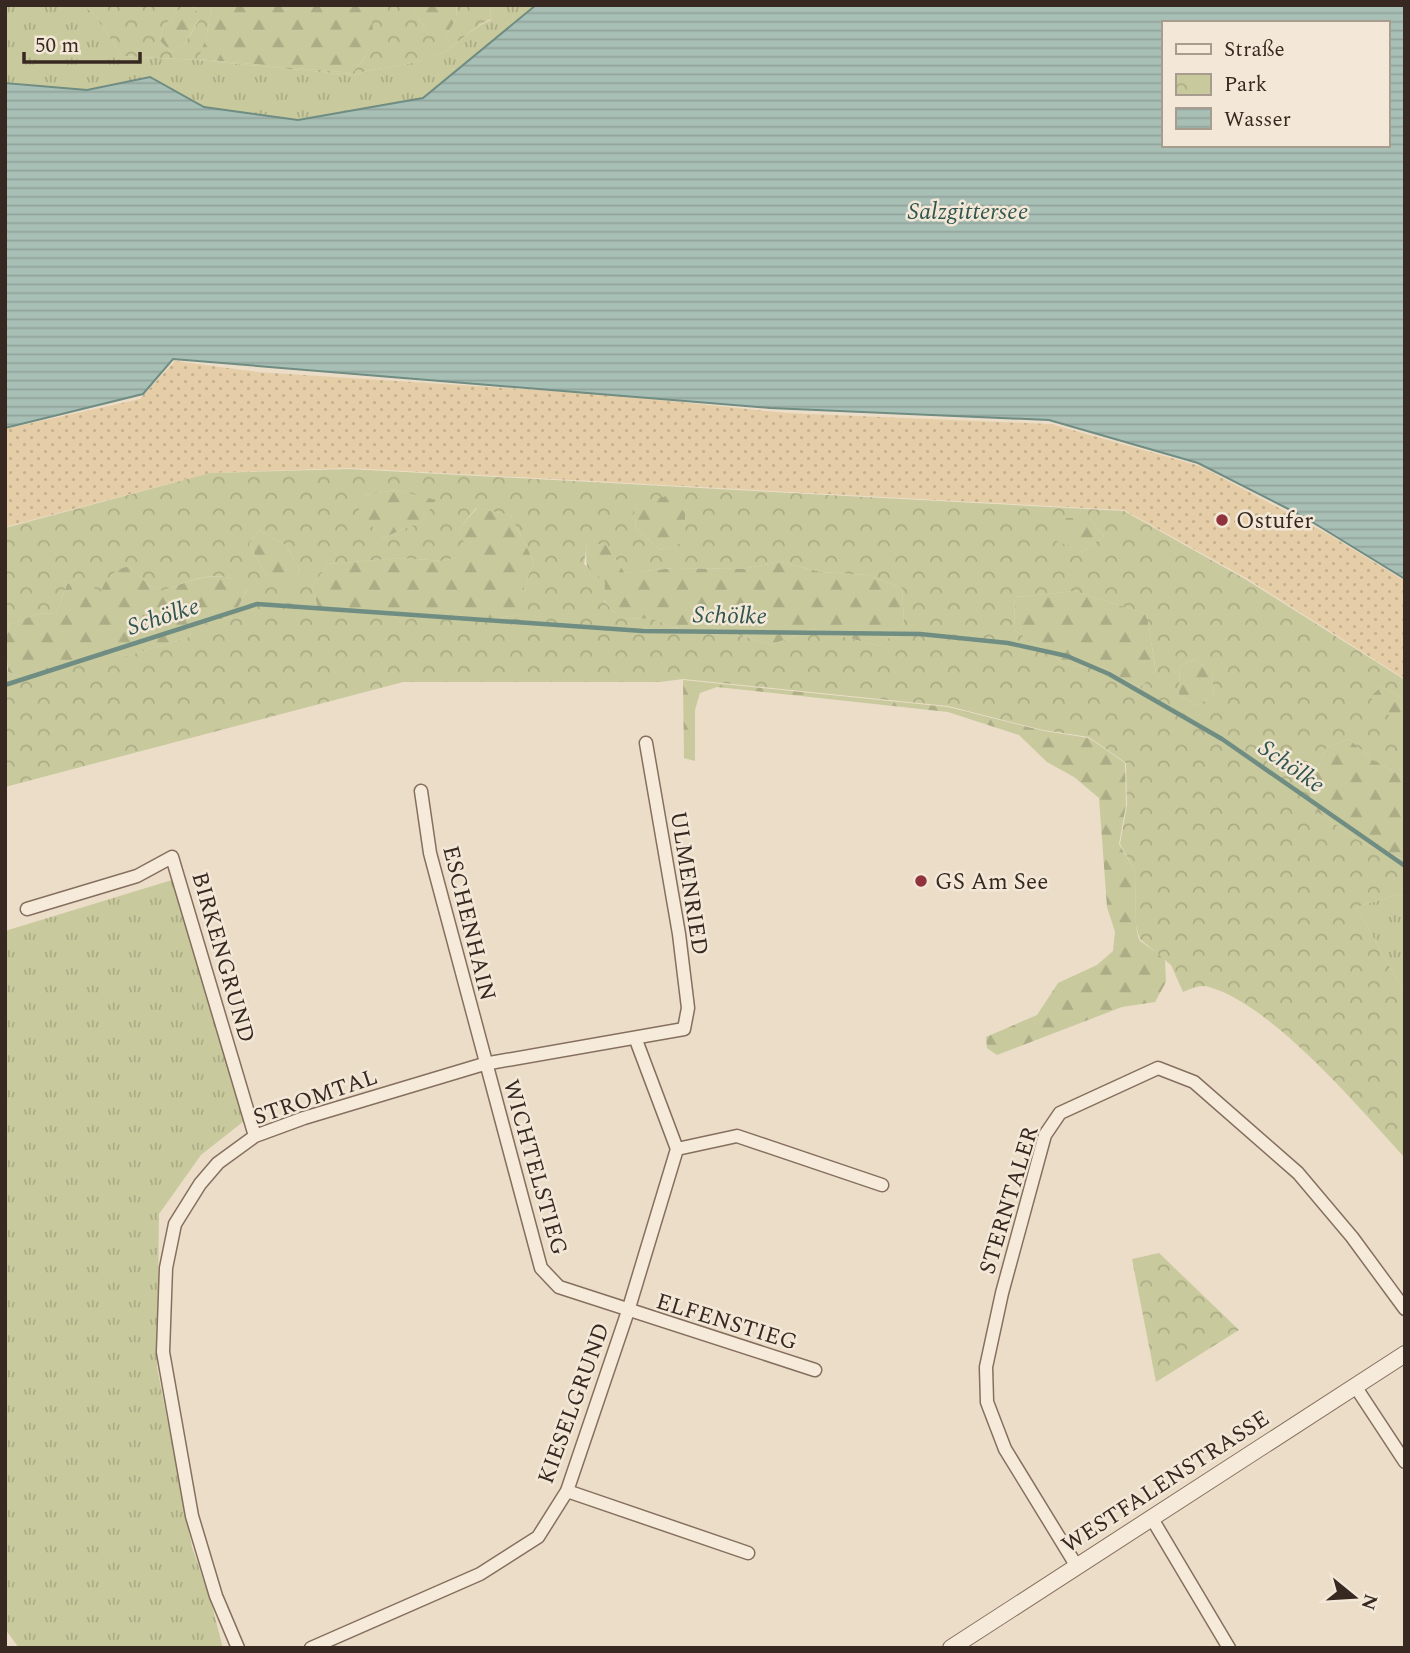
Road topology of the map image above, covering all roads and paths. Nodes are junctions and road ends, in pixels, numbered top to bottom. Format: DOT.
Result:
graph roads {
  1 [pos="646,743"];
  2 [pos="421,791"];
  3 [pos="27,909"];
  4 [pos="684,1029"];
  5 [pos="636,1040"];
  6 [pos="484,1064"];
  7 [pos="255,1136"];
  8 [pos="677,1149"];
  9 [pos="882,1185"];
  10 [pos="1405,1309"];
  11 [pos="628,1311"];
  12 [pos="1405,1354"];
  13 [pos="815,1370"];
  14 [pos="1355,1386"];
  15 [pos="1405,1462"];
  16 [pos="567,1491"];
  17 [pos="1151,1517"];
  18 [pos="748,1553"];
  19 [pos="1076,1565"];
  20 [pos="239,1648"];
  21 [pos="311,1648"];
  22 [pos="951,1648"];
  23 [pos="1229,1648"];
  1 -- 4 [label="street, ULMENRIED"];
  2 -- 6 [label="street, ESCHENHAIN"];
  3 -- 7 [label="street, BIRKENGRUND"];
  4 -- 5 [label="street, STROMTAL"];
  5 -- 6 [label="street, STROMTAL"];
  5 -- 8 [label="street"];
  6 -- 7 [label="street, STROMTAL"];
  6 -- 11 [label="street, WICHTELSTIEG"];
  7 -- 20 [label="street, STROMTAL"];
  8 -- 9 [label="street"];
  8 -- 11 [label="street, KIESELGRUND"];
  10 -- 19 [label="street, STERNTALER"];
  11 -- 13 [label="street, ELFENSTIEG"];
  11 -- 16 [label="street, KIESELGRUND"];
  12 -- 14 [label="street, WESTFALENSTRASSE"];
  14 -- 15 [label="street"];
  14 -- 17 [label="street, WESTFALENSTRASSE"];
  16 -- 18 [label="street"];
  16 -- 21 [label="street, KIESELGRUND"];
  17 -- 19 [label="street, WESTFALENSTRASSE"];
  17 -- 23 [label="street"];
  19 -- 22 [label="street, WESTFALENSTRASSE"];
}
